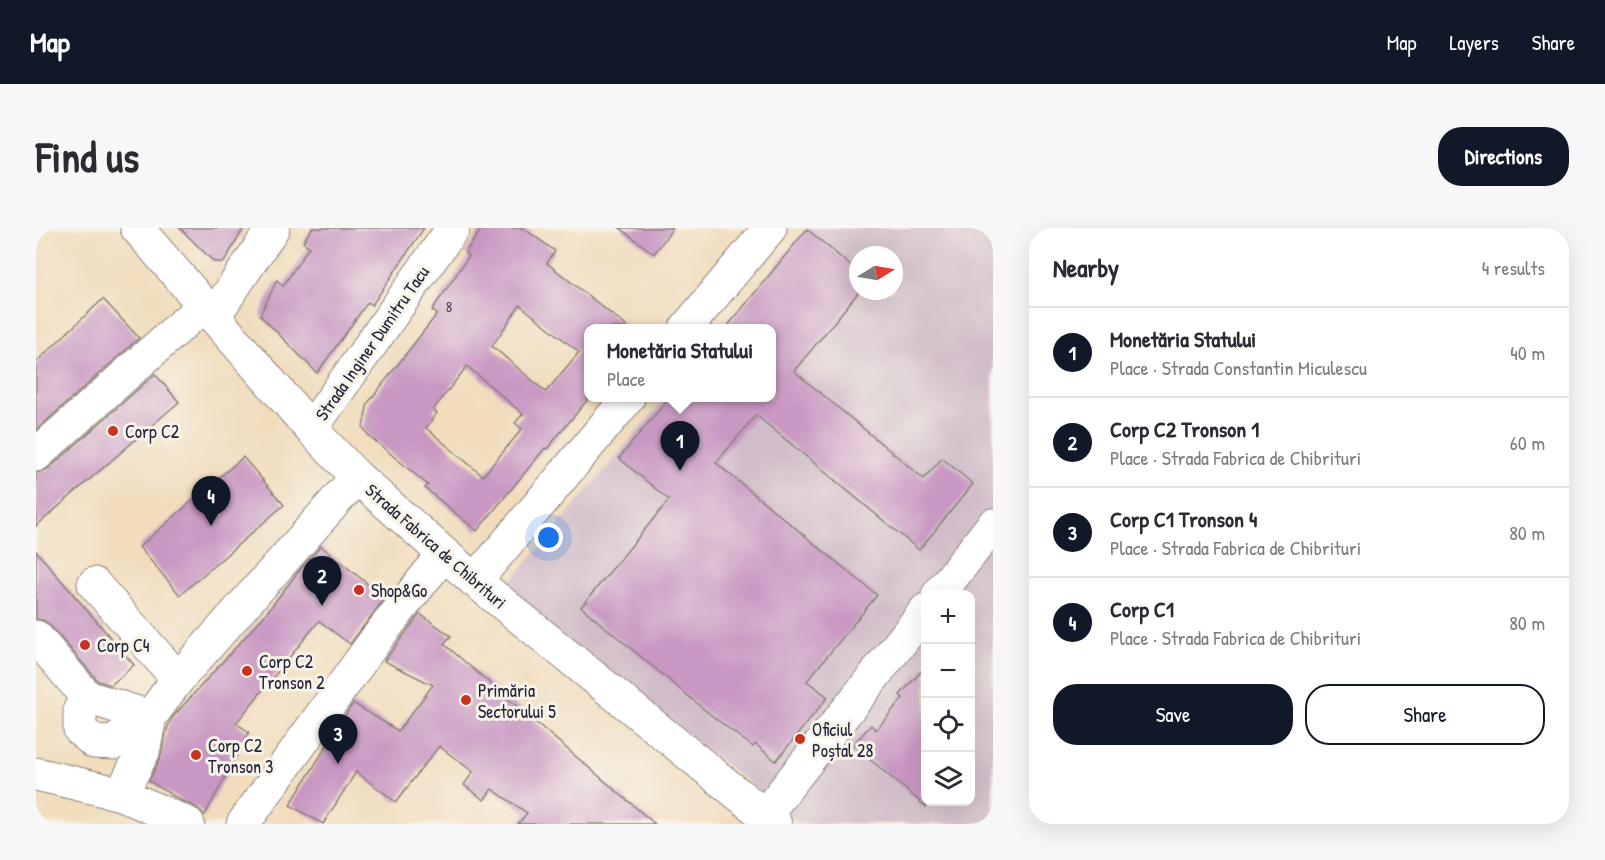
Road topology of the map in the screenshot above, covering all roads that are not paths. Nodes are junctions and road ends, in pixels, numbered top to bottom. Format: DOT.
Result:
graph roads {
  1 [pos="137,228"];
  2 [pos="273,228"];
  3 [pos="453,228"];
  4 [pos="770,228"];
  5 [pos="209,310"];
  6 [pos="689,324"];
  7 [pos="625,402"];
  8 [pos="311,429"];
  9 [pos="36,455"];
  10 [pos="357,477"];
  11 [pos="993,525"];
  12 [pos="444,554"];
  13 [pos="475,581"];
  14 [pos="94,584"];
  15 [pos="941,590"];
  16 [pos="921,617"];
  17 [pos="36,637"];
  18 [pos="178,679"];
  19 [pos="139,724"];
  20 [pos="36,774"];
  21 [pos="121,794"];
  22 [pos="769,820"];
  23 [pos="188,824"];
  24 [pos="243,824"];
  1 -- 5 [label="street, Strada Fabrica de Chibrituri"];
  2 -- 5 [label="street"];
  3 -- 8 [label="street, Strada Inginer Dumitru Tacu"];
  4 -- 6 [label="street"];
  5 -- 8 [label="street, Strada Fabrica de Chibrituri"];
  5 -- 9 [label="street"];
  7 -- 13 [label="street"];
  8 -- 10 [label="street, Strada Fabrica de Chibrituri"];
  10 -- 12 [label="street, Strada Fabrica de Chibrituri"];
  10 -- 18 [label="street"];
  11 -- 15 [label="street"];
  12 -- 13 [label="street, Strada Fabrica de Chibrituri"];
  12 -- 24 [label="street"];
  13 -- 22 [label="street, Strada Fabrica de Chibrituri"];
  14 -- 18 [label="street"];
  16 -- 22 [label="street"];
  17 -- 19 [label="street"];
  18 -- 19 [label="street"];
  19 -- 21 [label="street"];
  20 -- 21 [label="street"];
  21 -- 23 [label="street"];
}
